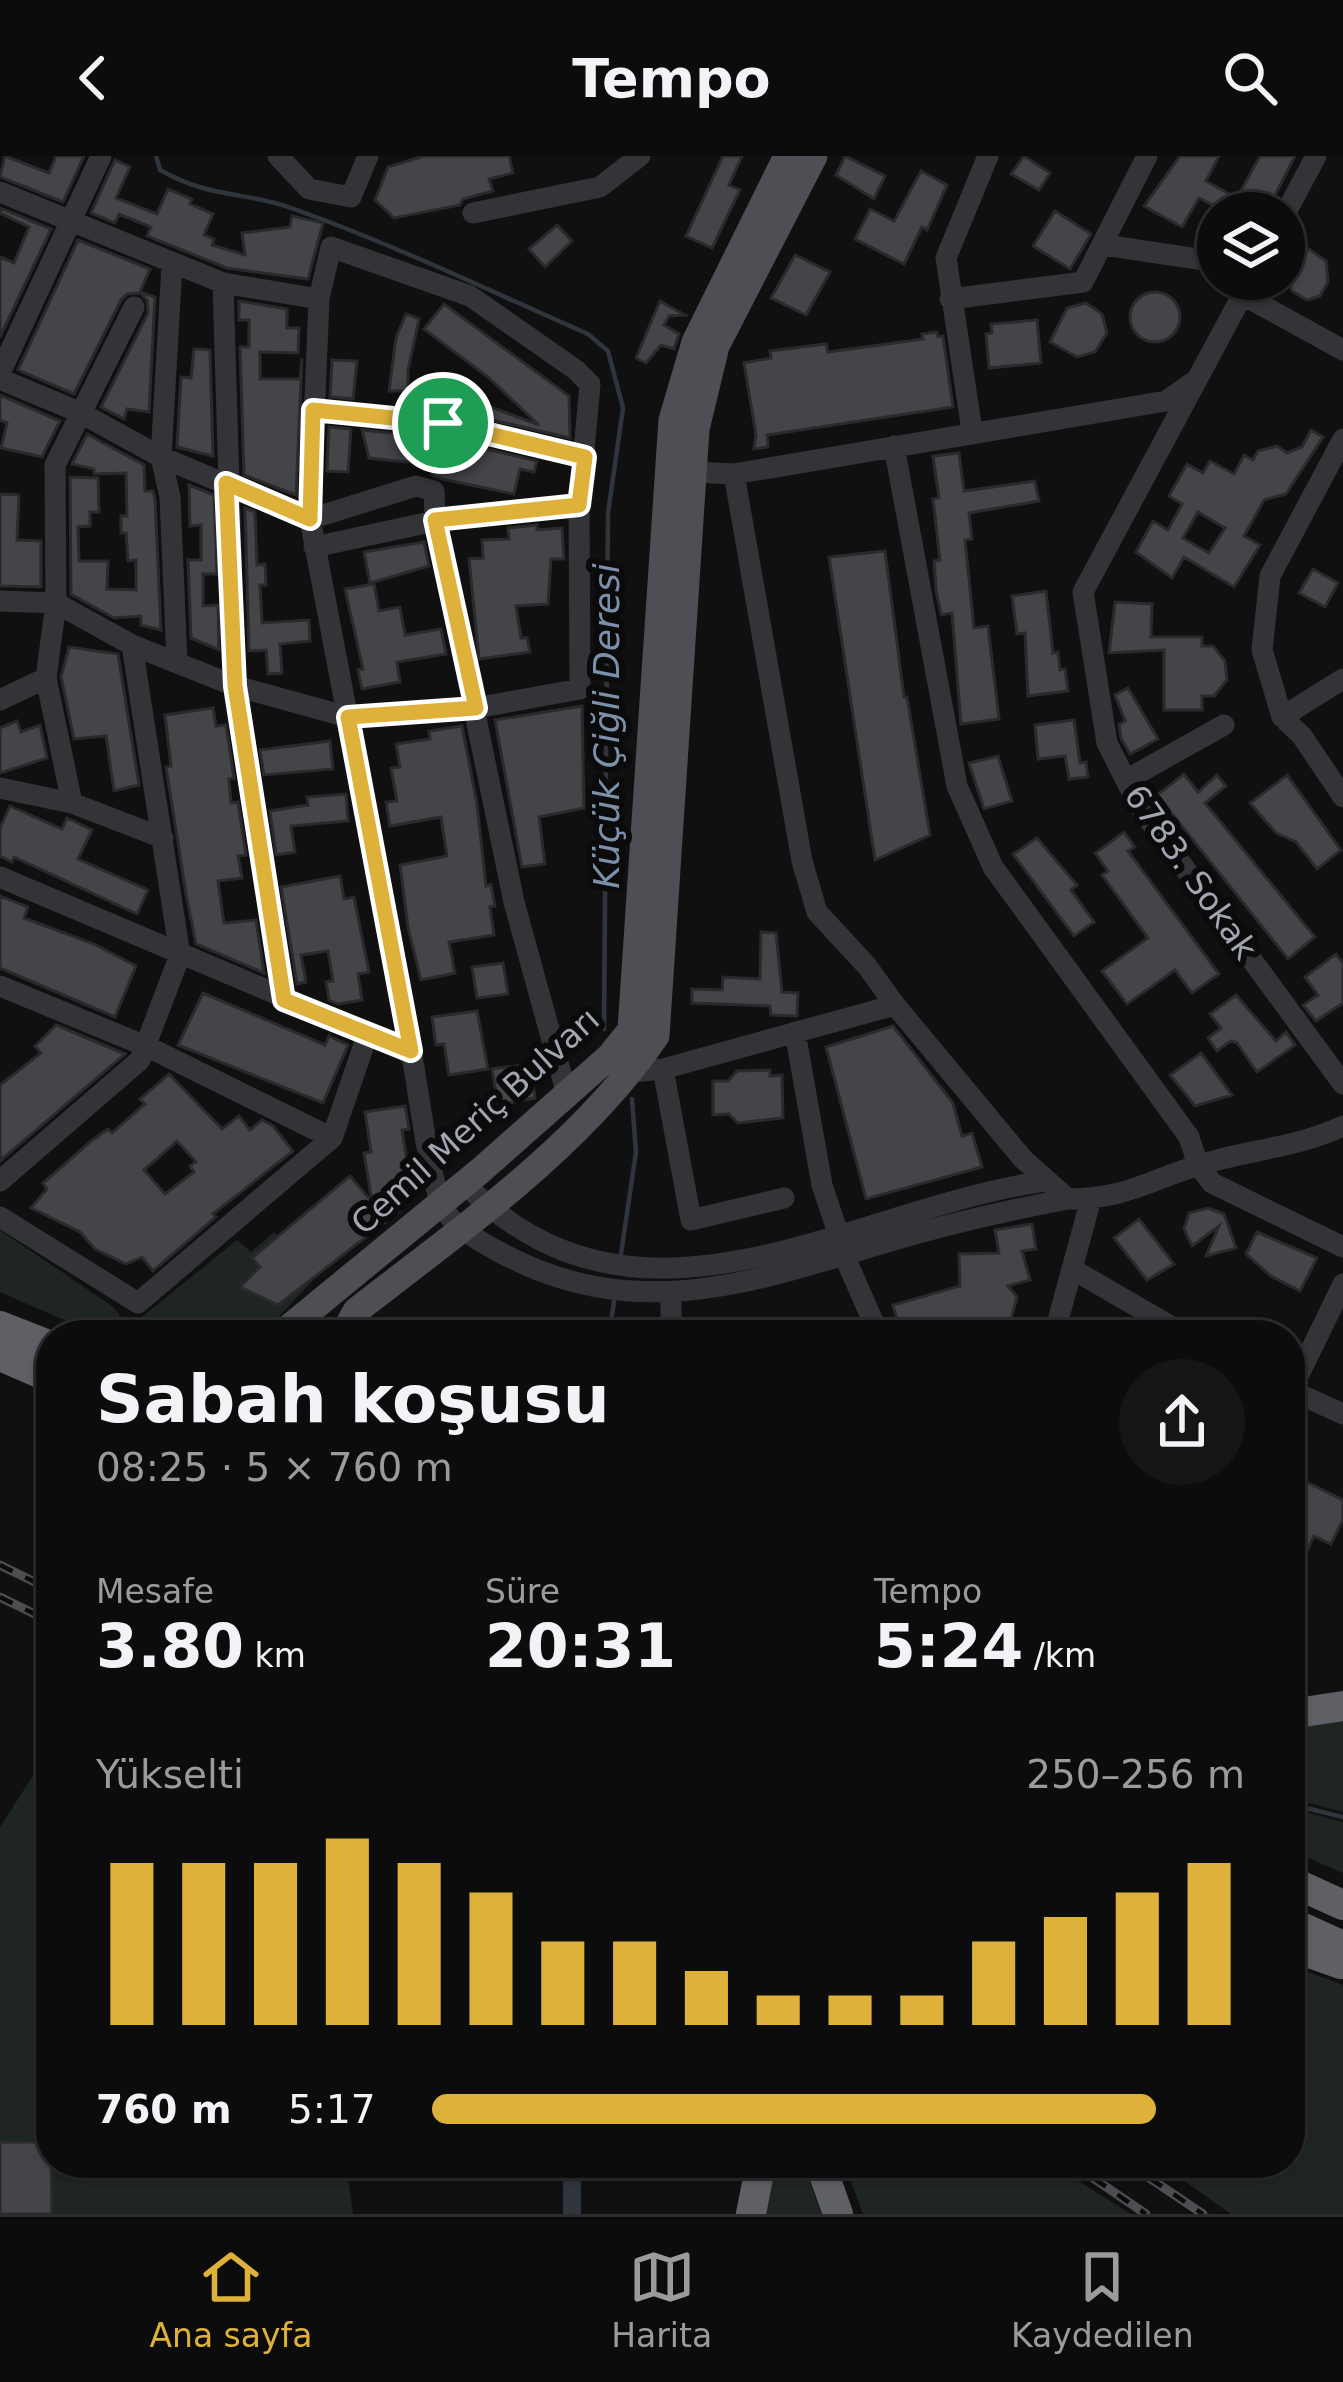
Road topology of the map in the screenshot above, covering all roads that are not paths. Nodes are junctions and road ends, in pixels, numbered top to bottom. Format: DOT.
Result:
graph roads {
  1 [pos="101,156"];
  2 [pos="278,156"];
  3 [pos="368,156"];
  4 [pos="640,156"];
  5 [pos="787,156"];
  6 [pos="814,156"];
  7 [pos="988,156"];
  8 [pos="1147,156"];
  9 [pos="1316,156"];
  10 [pos="0,192"];
  11 [pos="1297,192"];
  12 [pos="473,213"];
  13 [pos="74,219"];
  14 [pos="1104,245"];
  15 [pos="1197,259"];
  16 [pos="172,264"];
  17 [pos="223,283"];
  18 [pos="319,298"];
  19 [pos="950,299"];
  20 [pos="1240,300"];
  21 [pos="1267,300"];
  22 [pos="134,307"];
  23 [pos="1343,350"];
  24 [pos="0,376"];
  25 [pos="1198,379"];
  26 [pos="313,410"];
  27 [pos="79,412"];
  28 [pos="971,431"];
  29 [pos="1343,439"];
  30 [pos="893,446"];
  31 [pos="161,457"];
  32 [pos="585,457"];
  33 [pos="692,472"];
  34 [pos="734,474"];
  35 [pos="226,483"];
  36 [pos="579,505"];
  37 [pos="310,519"];
  38 [pos="435,520"];
  39 [pos="314,547"];
  40 [pos="0,601"];
  41 [pos="56,603"];
  42 [pos="132,645"];
  43 [pos="177,662"];
  44 [pos="46,678"];
  45 [pos="1343,680"];
  46 [pos="235,686"];
  47 [pos="0,700"];
  48 [pos="476,708"];
  49 [pos="348,717"];
  50 [pos="1282,717"];
  51 [pos="1224,725"];
  52 [pos="1126,780"];
  53 [pos="0,788"];
  54 [pos="1343,797"];
  55 [pos="72,803"];
  56 [pos="164,838"];
  57 [pos="0,877"];
  58 [pos="180,955"];
  59 [pos="0,986"];
  60 [pos="284,1000"];
  61 [pos="895,1005"];
  62 [pos="795,1031"];
  63 [pos="367,1036"];
  64 [pos="148,1047"];
  65 [pos="411,1051"];
  66 [pos="621,1064"];
  67 [pos="663,1070"];
  68 [pos="1343,1084"];
  69 [pos="567,1095"];
  70 [pos="1343,1126"];
  71 [pos="332,1138"];
  72 [pos="1198,1165"];
  73 [pos="0,1181"];
  74 [pos="1045,1181"];
  75 [pos="465,1184"];
  76 [pos="784,1198"];
  77 [pos="1080,1199"];
  78 [pos="442,1204"];
  79 [pos="487,1205"];
  80 [pos="0,1217"];
  81 [pos="461,1228"];
  82 [pos="842,1245"];
  83 [pos="1343,1247"];
  84 [pos="1072,1269"];
  85 [pos="645,1280"];
  86 [pos="1343,1284"];
  87 [pos="671,1294"];
  88 [pos="299,1320"];
  89 [pos="351,1320"];
  90 [pos="671,1320"];
  91 [pos="873,1320"];
  92 [pos="1058,1320"];
  93 [pos="1160,1320"];
  94 [pos="0,1326"];
  95 [pos="36,1332"];
  96 [pos="36,1340"];
  97 [pos="0,1356"];
  98 [pos="1305,1362"];
  99 [pos="36,1372"];
  100 [pos="1305,1397"];
  101 [pos="1343,1414"];
  102 [pos="1343,1706"];
  103 [pos="1305,1712"];
  104 [pos="1305,1888"];
  105 [pos="1343,1905"];
  106 [pos="1305,1929"];
  107 [pos="1343,1946"];
  108 [pos="1305,1951"];
  109 [pos="1343,1965"];
  110 [pos="758,2178"];
  111 [pos="825,2178"];
  112 [pos="751,2214"];
  113 [pos="838,2214"];
  1 -- 13 [label="street"];
  2 -- 3 [label="street"];
  4 -- 12 [label="street"];
  5 -- 66 [label="main road, Cemil Meriç Bulvarı"];
  6 -- 33 [label="main road, Cemil Meriç Bulvarı"];
  7 -- 19 [label="street"];
  8 -- 14 [label="street"];
  9 -- 11 [label="street"];
  10 -- 13 [label="street"];
  13 -- 16 [label="street"];
  13 -- 24 [label="street"];
  14 -- 15 [label="street"];
  14 -- 19 [label="street"];
  16 -- 17 [label="street"];
  16 -- 31 [label="street"];
  17 -- 18 [label="street"];
  17 -- 35 [label="street"];
  18 -- 26 [label="street"];
  18 -- 32 [label="street"];
  19 -- 28 [label="street"];
  20 -- 25 [label="street, 6783. Sokak"];
  21 -- 23 [label="street"];
  22 -- 27 [label="street"];
  24 -- 27 [label="street"];
  25 -- 28 [label="street"];
  25 -- 52 [label="street, 6783. Sokak"];
  26 -- 32 [label="street"];
  26 -- 37 [label="street"];
  27 -- 31 [label="street"];
  27 -- 41 [label="street"];
  28 -- 30 [label="street"];
  29 -- 50 [label="street"];
  30 -- 34 [label="street"];
  30 -- 72 [label="street"];
  31 -- 35 [label="street"];
  31 -- 43 [label="street"];
  32 -- 36 [label="street"];
  33 -- 34 [label="street"];
  33 -- 66 [label="main road, Cemil Meriç Bulvarı"];
  34 -- 61 [label="street"];
  35 -- 37 [label="street"];
  35 -- 46 [label="street"];
  36 -- 38 [label="street"];
  36 -- 48 [label="street"];
  37 -- 38 [label="street"];
  37 -- 39 [label="street"];
  38 -- 39 [label="street"];
  38 -- 48 [label="street"];
  39 -- 49 [label="street"];
  40 -- 41 [label="street"];
  41 -- 42 [label="street"];
  41 -- 44 [label="street"];
  42 -- 43 [label="street"];
  42 -- 56 [label="street"];
  43 -- 46 [label="street"];
  44 -- 47 [label="street"];
  44 -- 55 [label="street"];
  45 -- 50 [label="street"];
  46 -- 49 [label="street"];
  46 -- 60 [label="street"];
  48 -- 49 [label="street"];
  48 -- 69 [label="street"];
  49 -- 65 [label="street"];
  50 -- 54 [label="street"];
  51 -- 52 [label="street"];
  52 -- 68 [label="street, 6783. Sokak"];
  53 -- 55 [label="street"];
  55 -- 56 [label="street"];
  56 -- 58 [label="street"];
  57 -- 58 [label="street"];
  58 -- 60 [label="street"];
  58 -- 64 [label="street"];
  59 -- 64 [label="street"];
  60 -- 63 [label="street"];
  61 -- 62 [label="street"];
  61 -- 74 [label="street"];
  62 -- 67 [label="street"];
  62 -- 82 [label="street"];
  63 -- 65 [label="street"];
  63 -- 71 [label="street"];
  64 -- 71 [label="street"];
  64 -- 73 [label="street"];
  65 -- 78 [label="street"];
  66 -- 67 [label="street"];
  66 -- 69 [label="main road, Cemil Meriç Bulvarı"];
  66 -- 79 [label="main road, Cemil Meriç Bulvarı"];
  67 -- 76 [label="street"];
  69 -- 75 [label="main road, Cemil Meriç Bulvarı"];
  70 -- 72 [label="street"];
  71 -- 80 [label="street"];
  72 -- 77 [label="street"];
  72 -- 83 [label="street"];
  74 -- 77 [label="street"];
  74 -- 82 [label="street"];
  75 -- 78 [label="main road, Cemil Meriç Bulvarı"];
  75 -- 79 [label="street"];
  77 -- 82 [label="street"];
  77 -- 84 [label="street"];
  78 -- 81 [label="street"];
  78 -- 88 [label="main road, Cemil Meriç Bulvarı"];
  79 -- 81 [label="main road, Cemil Meriç Bulvarı"];
  79 -- 85 [label="street"];
  81 -- 85 [label="street"];
  81 -- 89 [label="main road, Cemil Meriç Bulvarı"];
  82 -- 85 [label="street"];
  82 -- 87 [label="street"];
  82 -- 91 [label="street"];
  84 -- 92 [label="street"];
  84 -- 93 [label="street"];
  85 -- 87 [label="street"];
  86 -- 98 [label="street"];
  87 -- 90 [label="street"];
  94 -- 95 [label="highway"];
  94 -- 96 [label="highway"];
  97 -- 99 [label="highway"];
  100 -- 101 [label="street"];
  102 -- 103 [label="highway"];
  104 -- 105 [label="highway"];
  106 -- 107 [label="highway"];
  108 -- 109 [label="highway"];
  110 -- 112 [label="highway"];
  111 -- 113 [label="highway"];
}
